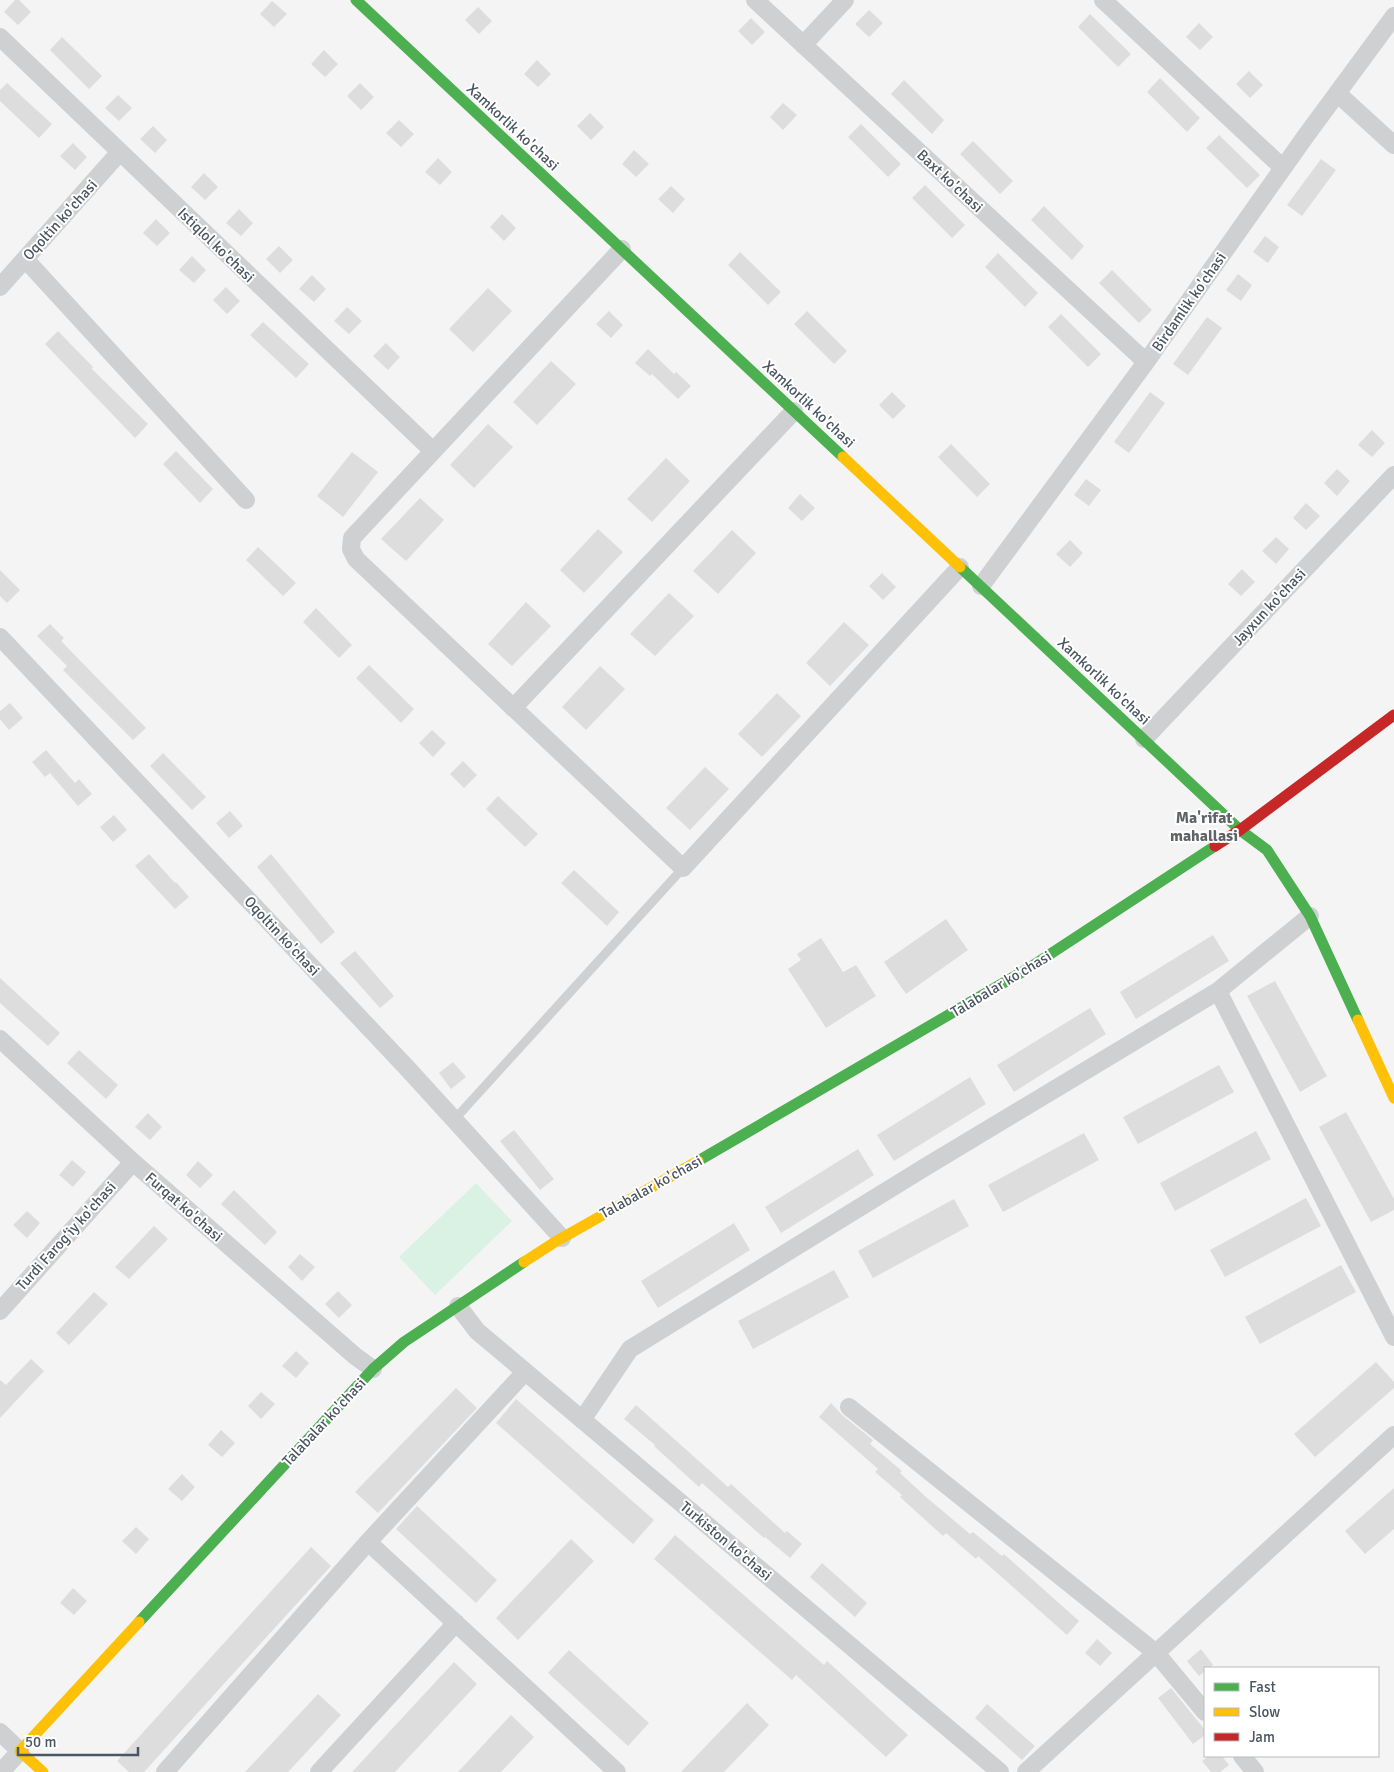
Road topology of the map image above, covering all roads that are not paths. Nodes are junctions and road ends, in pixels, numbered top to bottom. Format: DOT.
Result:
graph roads {
  1 [pos="356,0"];
  2 [pos="755,0"];
  3 [pos="845,0"];
  4 [pos="1103,0"];
  5 [pos="1394,16"];
  6 [pos="0,37"];
  7 [pos="803,44"];
  8 [pos="1337,93"];
  9 [pos="1394,145"];
  10 [pos="120,153"];
  11 [pos="1283,168"];
  12 [pos="622,249"];
  13 [pos="24,259"];
  14 [pos="0,287"];
  15 [pos="1146,362"];
  16 [pos="794,411"];
  17 [pos="433,451"];
  18 [pos="1394,475"];
  19 [pos="246,500"];
  20 [pos="960,566"];
  21 [pos="980,586"];
  22 [pos="0,637"];
  23 [pos="514,708"];
  24 [pos="1394,715"];
  25 [pos="1144,739"];
  26 [pos="1240,830"];
  27 [pos="683,868"];
  28 [pos="1310,916"];
  29 [pos="1218,991"];
  30 [pos="0,1039"];
  31 [pos="1394,1098"];
  32 [pos="454,1120"];
  33 [pos="133,1162"];
  34 [pos="562,1238"];
  35 [pos="458,1306"];
  36 [pos="0,1311"];
  37 [pos="1394,1337"];
  38 [pos="373,1369"];
  39 [pos="526,1372"];
  40 [pos="849,1407"];
  41 [pos="582,1420"];
  42 [pos="1394,1435"];
  43 [pos="368,1542"];
  44 [pos="456,1623"];
  45 [pos="1156,1653"];
  46 [pos="1204,1711"];
  47 [pos="0,1732"];
  48 [pos="20,1751"];
  49 [pos="1243,1757"];
  50 [pos="1,1772"];
  51 [pos="43,1772"];
  52 [pos="165,1772"];
  53 [pos="319,1772"];
  54 [pos="617,1772"];
  55 [pos="1000,1772"];
  56 [pos="1026,1772"];
  57 [pos="1255,1772"];
  1 -- 12 [label="street, Xamkorlik ko'chasi"];
  2 -- 7 [label="street, Baxt ko'chasi"];
  3 -- 7 [label="street"];
  4 -- 11 [label="street"];
  5 -- 8 [label="street, Birdamlik ko'chasi"];
  6 -- 10 [label="street, Istiqlol ko'chasi"];
  7 -- 15 [label="street, Baxt ko'chasi"];
  8 -- 9 [label="street"];
  8 -- 11 [label="street, Birdamlik ko'chasi"];
  10 -- 13 [label="street, Oqoltin ko'chasi"];
  10 -- 17 [label="street, Istiqlol ko'chasi"];
  11 -- 15 [label="street, Birdamlik ko'chasi"];
  12 -- 16 [label="street, Xamkorlik ko'chasi"];
  12 -- 17 [label="street"];
  13 -- 14 [label="street, Oqoltin ko'chasi"];
  13 -- 19 [label="street"];
  15 -- 21 [label="street, Birdamlik ko'chasi"];
  16 -- 20 [label="street, Xamkorlik ko'chasi"];
  16 -- 23 [label="street"];
  17 -- 23 [label="street"];
  18 -- 25 [label="street, Jayxun ko'chasi"];
  20 -- 21 [label="street, Xamkorlik ko'chasi"];
  20 -- 27 [label="street"];
  21 -- 25 [label="street, Xamkorlik ko'chasi"];
  22 -- 32 [label="street, Oqoltin ko'chasi"];
  23 -- 27 [label="street"];
  24 -- 26 [label="street, Talabalar ko'chasi"];
  25 -- 26 [label="street, Xamkorlik ko'chasi"];
  26 -- 28 [label="street, Xamkorlik ko'chasi"];
  26 -- 34 [label="street, Talabalar ko'chasi"];
  27 -- 32 [label="lane"];
  28 -- 29 [label="street"];
  28 -- 31 [label="street, Xamkorlik ko'chasi"];
  29 -- 37 [label="street"];
  29 -- 41 [label="street"];
  30 -- 33 [label="street, Furqat ko'chasi"];
  32 -- 34 [label="street, Oqoltin ko'chasi"];
  33 -- 36 [label="street, Turdi Farog‘iy ko'chasi"];
  33 -- 38 [label="street, Furqat ko'chasi"];
  34 -- 35 [label="street, Talabalar ko'chasi"];
  35 -- 38 [label="street, Talabalar ko'chasi"];
  35 -- 39 [label="street, Turkiston ko'chasi"];
  38 -- 48 [label="street, Talabalar ko'chasi"];
  39 -- 41 [label="street, Turkiston ko'chasi"];
  39 -- 43 [label="street"];
  40 -- 45 [label="street"];
  41 -- 55 [label="street, Turkiston ko'chasi"];
  42 -- 45 [label="street"];
  43 -- 44 [label="street"];
  43 -- 52 [label="street"];
  44 -- 53 [label="street"];
  44 -- 54 [label="street"];
  45 -- 46 [label="street"];
  45 -- 56 [label="street"];
  47 -- 48 [label="street"];
  48 -- 50 [label="street, Talabalar ko'chasi"];
  48 -- 51 [label="street"];
  49 -- 57 [label="street"];
}
